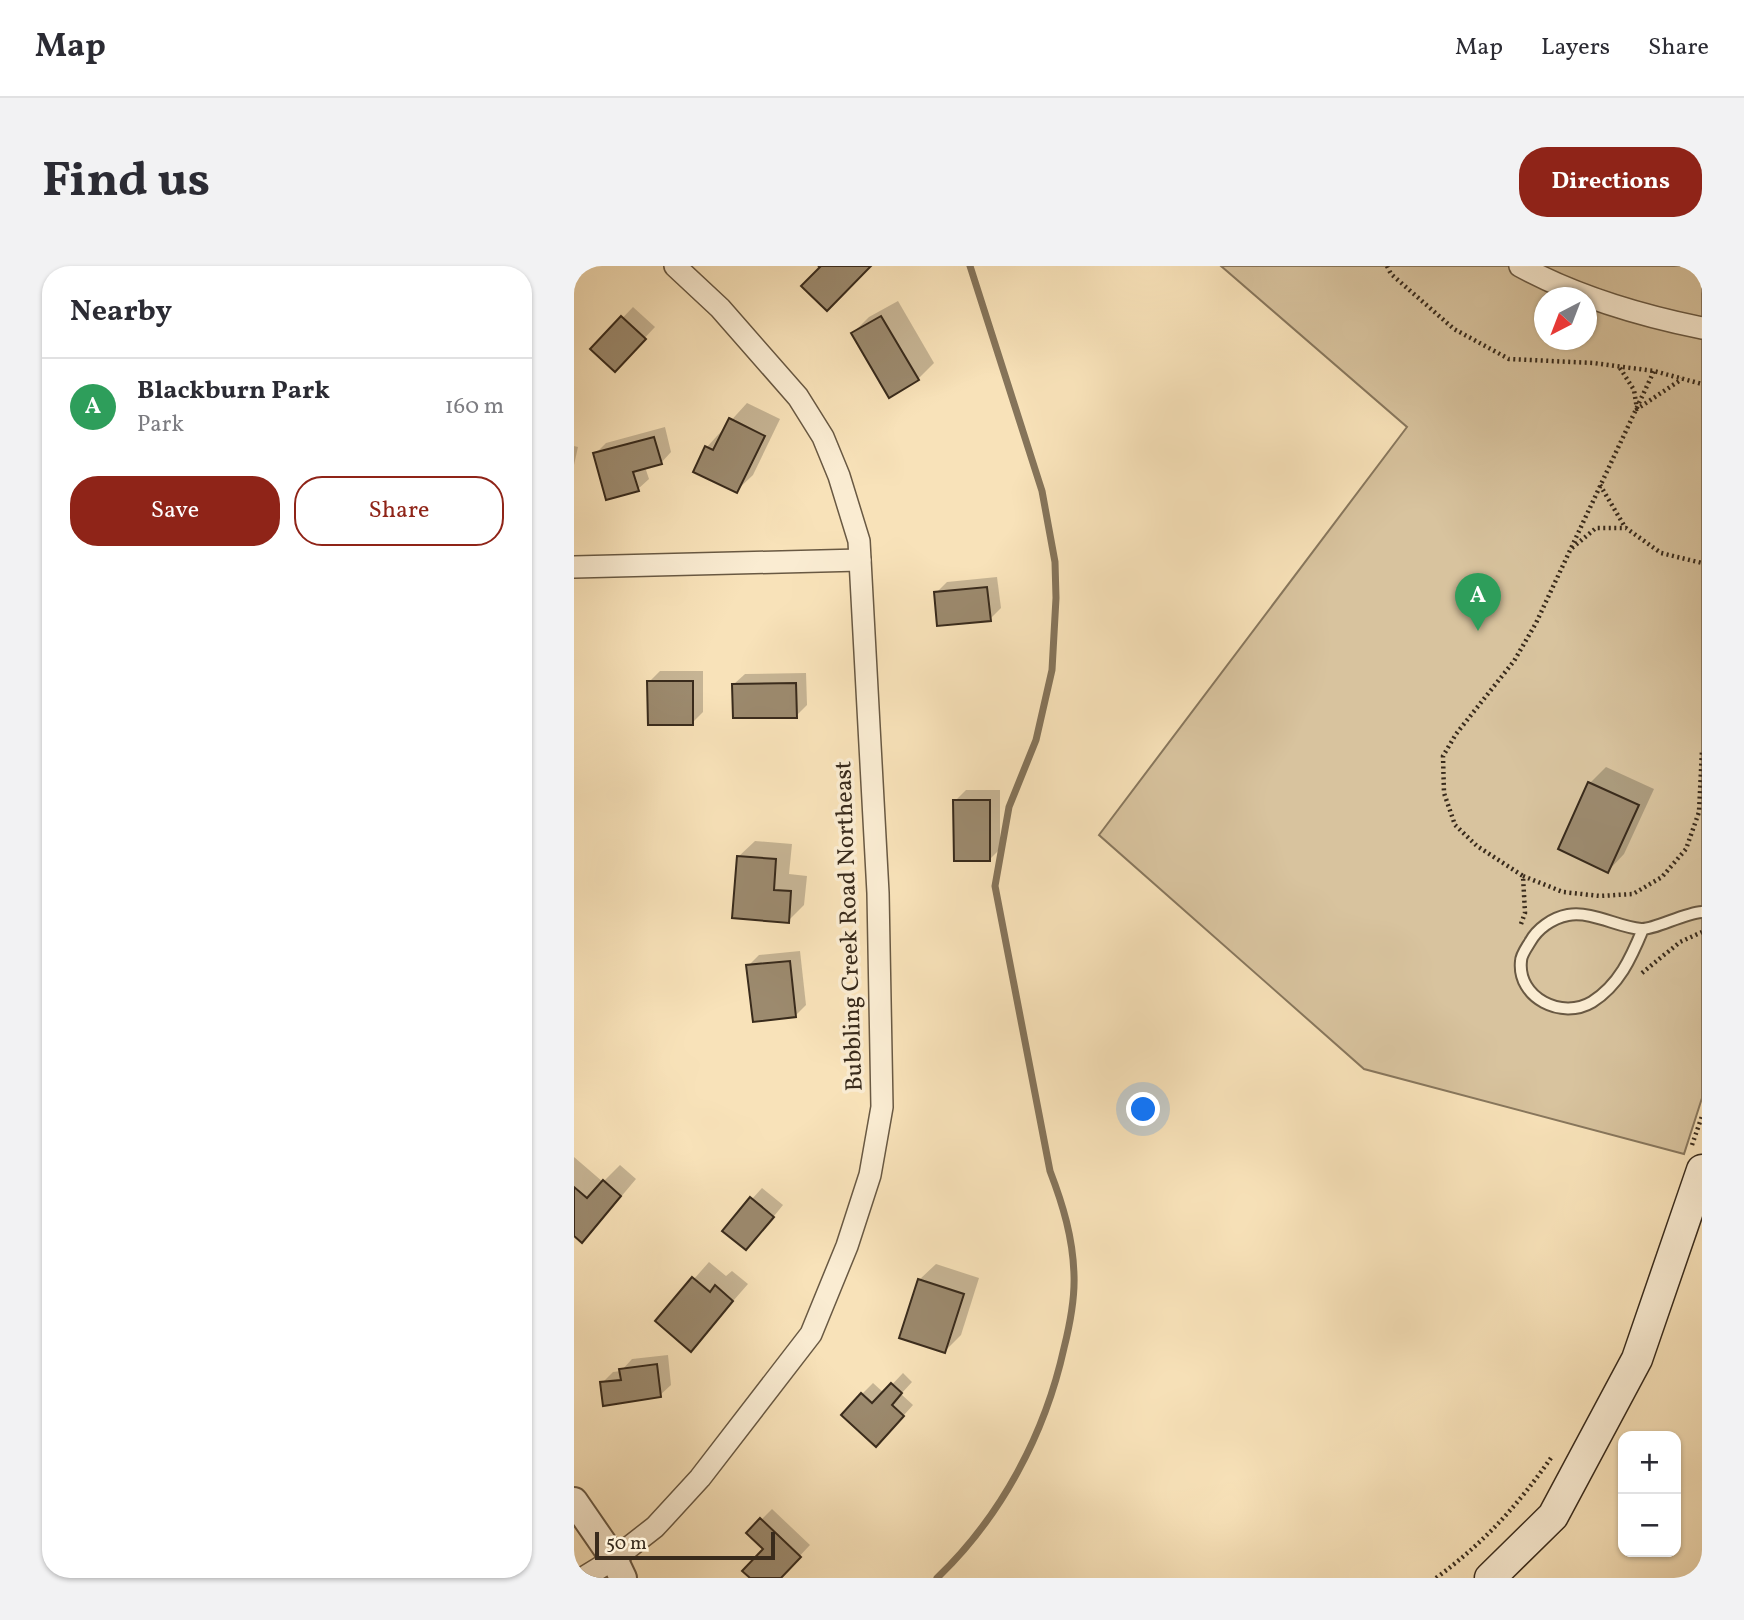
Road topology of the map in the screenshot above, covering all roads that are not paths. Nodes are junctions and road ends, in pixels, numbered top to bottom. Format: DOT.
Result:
graph roads {
  1 [pos="675,266"];
  2 [pos="1520,266"];
  3 [pos="1702,328"];
  4 [pos="860,560"];
  5 [pos="574,567"];
  6 [pos="1702,912"];
  7 [pos="1643,929"];
  8 [pos="1695,1163"];
  9 [pos="574,1501"];
  10 [pos="618,1569"];
  11 [pos="583,1578"];
  12 [pos="1490,1578"];
  1 -- 4 [label="street, Bubbling Creek Road Northeast"];
  2 -- 3 [label="street"];
  4 -- 5 [label="street"];
  4 -- 10 [label="street, Bubbling Creek Road Northeast"];
  6 -- 7 [label="lane"];
  7 -- 7 [label="lane"];
  8 -- 12 [label="main road"];
  9 -- 10 [label="street"];
  10 -- 11 [label="street, Bubbling Creek Road Northeast"];
}
